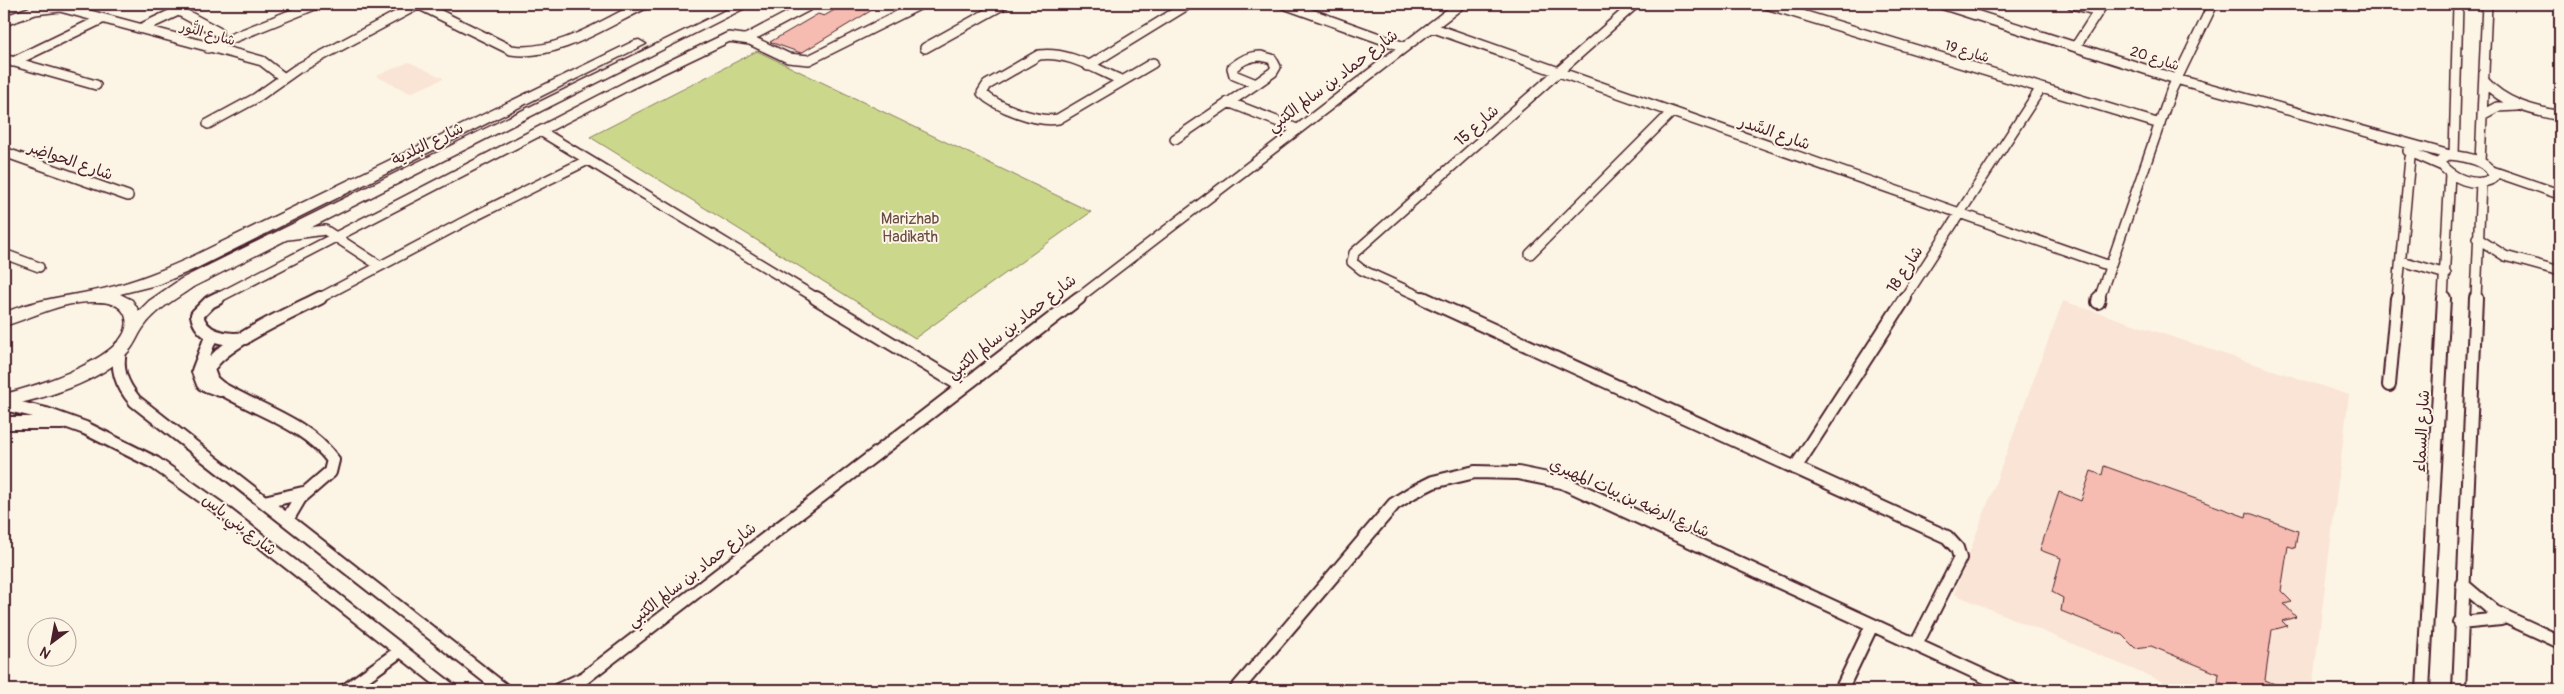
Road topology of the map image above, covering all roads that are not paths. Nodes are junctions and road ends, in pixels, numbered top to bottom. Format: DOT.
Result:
graph roads {
  1 [pos="166,4"];
  2 [pos="318,4"];
  3 [pos="419,4"];
  4 [pos="645,4"];
  5 [pos="720,4"];
  6 [pos="747,4"];
  7 [pos="812,4"];
  8 [pos="921,4"];
  9 [pos="1190,4"];
  10 [pos="1284,4"];
  11 [pos="1461,4"];
  12 [pos="1635,4"];
  13 [pos="1766,4"];
  14 [pos="1941,4"];
  15 [pos="2072,4"];
  16 [pos="2214,4"];
  17 [pos="2458,4"];
  18 [pos="2487,4"];
  19 [pos="998,5"];
  20 [pos="2101,7"];
  21 [pos="178,10"];
  22 [pos="102,19"];
  23 [pos="4,21"];
  24 [pos="1431,27"];
  25 [pos="142,28"];
  26 [pos="218,32"];
  27 [pos="746,39"];
  28 [pos="2076,46"];
  29 [pos="1404,47"];
  30 [pos="208,48"];
  31 [pos="925,48"];
  32 [pos="8,60"];
  33 [pos="1153,63"];
  34 [pos="1088,66"];
  35 [pos="1558,72"];
  36 [pos="284,78"];
  37 [pos="2176,79"];
  38 [pos="1121,80"];
  39 [pos="2484,82"];
  40 [pos="1256,84"];
  41 [pos="96,85"];
  42 [pos="2041,88"];
  43 [pos="1228,102"];
  44 [pos="2522,107"];
  45 [pos="1672,112"];
  46 [pos="2482,114"];
  47 [pos="2560,116"];
  48 [pos="208,124"];
  49 [pos="2160,124"];
  50 [pos="1296,129"];
  51 [pos="542,132"];
  52 [pos="2362,132"];
  53 [pos="1175,139"];
  54 [pos="4,152"];
  55 [pos="2452,155"];
  56 [pos="2410,158"];
  57 [pos="588,160"];
  58 [pos="2480,162"];
  59 [pos="2440,166"];
  60 [pos="2450,174"];
  61 [pos="2493,175"];
  62 [pos="2481,182"];
  63 [pos="2560,194"];
  64 [pos="128,196"];
  65 [pos="339,207"];
  66 [pos="1960,213"];
  67 [pos="325,230"];
  68 [pos="335,237"];
  69 [pos="277,238"];
  70 [pos="2477,238"];
  71 [pos="4,254"];
  72 [pos="1530,254"];
  73 [pos="2476,256"];
  74 [pos="2506,256"];
  75 [pos="2402,262"];
  76 [pos="380,266"];
  77 [pos="2110,266"];
  78 [pos="40,267"];
  79 [pos="2560,271"];
  80 [pos="2446,274"];
  81 [pos="94,296"];
  82 [pos="2098,302"];
  83 [pos="28,309"];
  84 [pos="4,310"];
  85 [pos="4,320"];
  86 [pos="133,328"];
  87 [pos="212,334"];
  88 [pos="245,338"];
  89 [pos="122,346"];
  90 [pos="2389,385"];
  91 [pos="962,386"];
  92 [pos="224,390"];
  93 [pos="4,400"];
  94 [pos="4,404"];
  95 [pos="4,423"];
  96 [pos="78,424"];
  97 [pos="1795,468"];
  98 [pos="307,491"];
  99 [pos="264,502"];
  100 [pos="287,520"];
  101 [pos="2462,584"];
  102 [pos="2502,619"];
  103 [pos="2460,623"];
  104 [pos="1872,625"];
  105 [pos="2560,642"];
  106 [pos="1916,646"];
  107 [pos="400,651"];
  108 [pos="584,678"];
  109 [pos="346,690"];
  110 [pos="451,690"];
  111 [pos="504,690"];
  112 [pos="558,690"];
  113 [pos="574,690"];
  114 [pos="1236,690"];
  115 [pos="1841,690"];
  116 [pos="2014,690"];
  117 [pos="2423,690"];
  118 [pos="2459,690"];
  1 -- 21 [label="street"];
  2 -- 30 [label="street"];
  3 -- 4 [label="street"];
  3 -- 36 [label="street"];
  5 -- 81 [label="main road, شارع البلدية"];
  6 -- 65 [label="main road, شارع البلدية"];
  7 -- 27 [label="street"];
  8 -- 27 [label="street"];
  9 -- 34 [label="street"];
  10 -- 29 [label="street"];
  11 -- 24 [label="street, شارع حماد بن سالم الكتبي"];
  12 -- 35 [label="street, شارع 15"];
  13 -- 42 [label="street, شارع 19"];
  14 -- 28 [label="street, شارع 20"];
  15 -- 20 [label="street"];
  16 -- 37 [label="street"];
  17 -- 55 [label="street"];
  18 -- 39 [label="street"];
  19 -- 31 [label="street"];
  20 -- 28 [label="street"];
  21 -- 25 [label="street"];
  21 -- 26 [label="street"];
  22 -- 23 [label="street, شارع النُّور"];
  22 -- 25 [label="street, شارع النُّور"];
  22 -- 32 [label="street"];
  24 -- 29 [label="street, شارع حماد بن سالم الكتبي"];
  24 -- 35 [label="street, شارع السَّدر"];
  25 -- 30 [label="street, شارع النُّور"];
  27 -- 51 [label="street"];
  28 -- 37 [label="street, شارع 20"];
  29 -- 50 [label="street, شارع حماد بن سالم الكتبي"];
  30 -- 36 [label="street, شارع النُّور"];
  32 -- 41 [label="street"];
  33 -- 38 [label="street"];
  34 -- 38 [label="street"];
  34 -- 38 [label="street"];
  35 -- 45 [label="street, شارع السَّدر"];
  35 -- 97 [label="street, شارع 15"];
  36 -- 48 [label="street"];
  37 -- 49 [label="street"];
  37 -- 52 [label="street, شارع 20"];
  39 -- 44 [label="street"];
  39 -- 46 [label="street"];
  40 -- 43 [label="street"];
  42 -- 49 [label="street, شارع 19"];
  42 -- 66 [label="street, شارع 18"];
  43 -- 50 [label="street"];
  43 -- 53 [label="street"];
  44 -- 46 [label="street"];
  44 -- 47 [label="street"];
  45 -- 66 [label="street, شارع السَّدر"];
  45 -- 72 [label="street"];
  46 -- 58 [label="street"];
  49 -- 77 [label="street"];
  50 -- 91 [label="street, شارع حماد بن سالم الكتبي"];
  51 -- 57 [label="street"];
  51 -- 68 [label="street"];
  52 -- 55 [label="street, شارع 20"];
  52 -- 59 [label="street, شارع 20"];
  54 -- 64 [label="street, شارع الحواضِر"];
  55 -- 58 [label="street, شارع 20"];
  55 -- 59 [label="street"];
  56 -- 75 [label="street"];
  57 -- 76 [label="street"];
  57 -- 91 [label="street"];
  58 -- 61 [label="street"];
  59 -- 60 [label="street, شارع 20"];
  60 -- 62 [label="street"];
  60 -- 80 [label="street, شارع السماء"];
  61 -- 62 [label="street"];
  61 -- 63 [label="street"];
  62 -- 70 [label="street"];
  65 -- 67 [label="street"];
  65 -- 69 [label="main road, شارع البلدية"];
  66 -- 77 [label="street, شارع السَّدر"];
  66 -- 97 [label="street, شارع 18"];
  67 -- 68 [label="street"];
  67 -- 69 [label="street"];
  68 -- 76 [label="street"];
  68 -- 87 [label="street"];
  69 -- 86 [label="main road, شارع البلدية"];
  70 -- 73 [label="street"];
  70 -- 74 [label="street"];
  71 -- 78 [label="street"];
  73 -- 74 [label="street"];
  73 -- 101 [label="street"];
  74 -- 79 [label="street"];
  75 -- 80 [label="street"];
  75 -- 90 [label="street"];
  76 -- 88 [label="street"];
  77 -- 82 [label="street"];
  80 -- 117 [label="street, شارع السماء"];
  81 -- 83 [label="main road"];
  81 -- 86 [label="main road"];
  83 -- 84 [label="main road"];
  83 -- 85 [label="main road"];
  86 -- 89 [label="main road, شارع البلدية"];
  87 -- 88 [label="street"];
  87 -- 92 [label="street"];
  88 -- 92 [label="street"];
  89 -- 93 [label="main road, شارع البلدية"];
  89 -- 99 [label="street, شارع بني ياس"];
  91 -- 108 [label="street, شارع حماد بن سالم الكتبي"];
  92 -- 98 [label="street"];
  94 -- 96 [label="street, شارع بني ياس"];
  95 -- 96 [label="street"];
  96 -- 107 [label="street, شارع بني ياس"];
  97 -- 106 [label="street"];
  98 -- 99 [label="street"];
  98 -- 100 [label="street"];
  99 -- 100 [label="street, شارع بني ياس"];
  100 -- 111 [label="street, شارع بني ياس"];
  101 -- 102 [label="street"];
  101 -- 103 [label="street"];
  102 -- 103 [label="street"];
  102 -- 105 [label="street"];
  103 -- 118 [label="street"];
  104 -- 106 [label="street, شارع الرضه بن بيات المهيري"];
  104 -- 114 [label="street, شارع الرضه بن بيات المهيري"];
  104 -- 115 [label="street"];
  106 -- 116 [label="street, شارع الرضه بن بيات المهيري"];
  107 -- 109 [label="street"];
  107 -- 110 [label="street, شارع بني ياس"];
  108 -- 112 [label="street, شارع حماد بن سالم الكتبي"];
  108 -- 113 [label="street, شارع حماد بن سالم الكتبي"];
}
